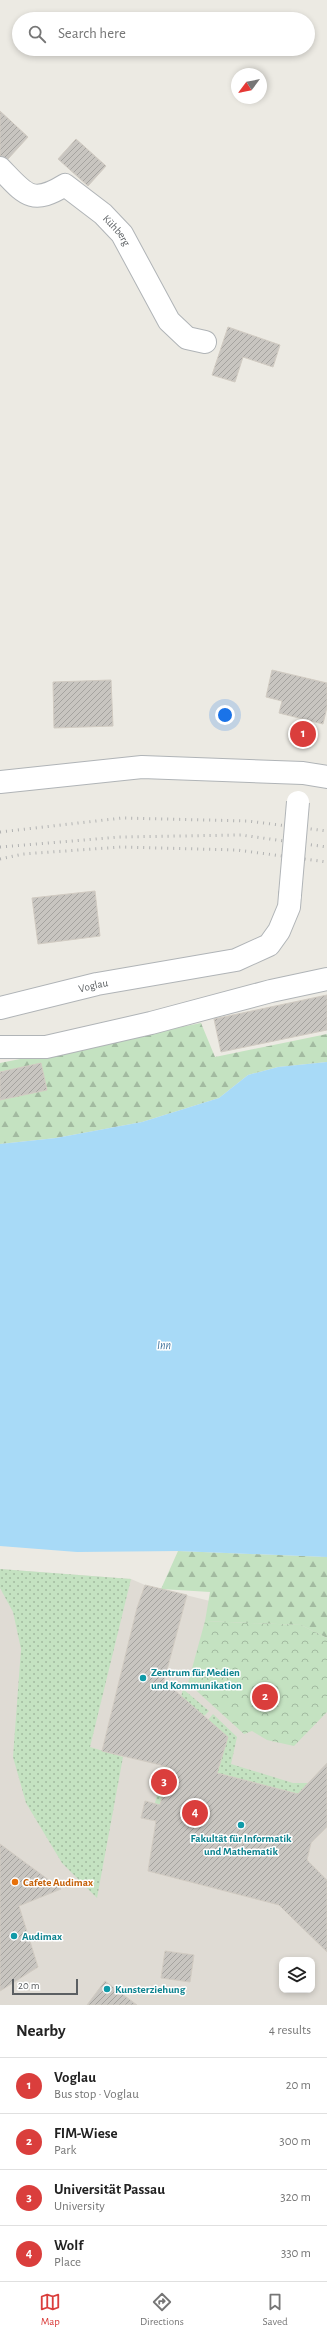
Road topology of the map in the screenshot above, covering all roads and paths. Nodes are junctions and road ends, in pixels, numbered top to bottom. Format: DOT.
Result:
graph roads {
  1 [pos="0,168"];
  2 [pos="205,342"];
  3 [pos="303,773"];
  4 [pos="327,777"];
  5 [pos="0,782"];
  6 [pos="327,979"];
  7 [pos="0,1008"];
  8 [pos="0,1047"];
  1 -- 2 [label="street, Kühberg"];
  3 -- 4 [label="street"];
  3 -- 5 [label="street"];
  3 -- 7 [label="street, Voglau, bridge"];
  6 -- 8 [label="street"];
}
